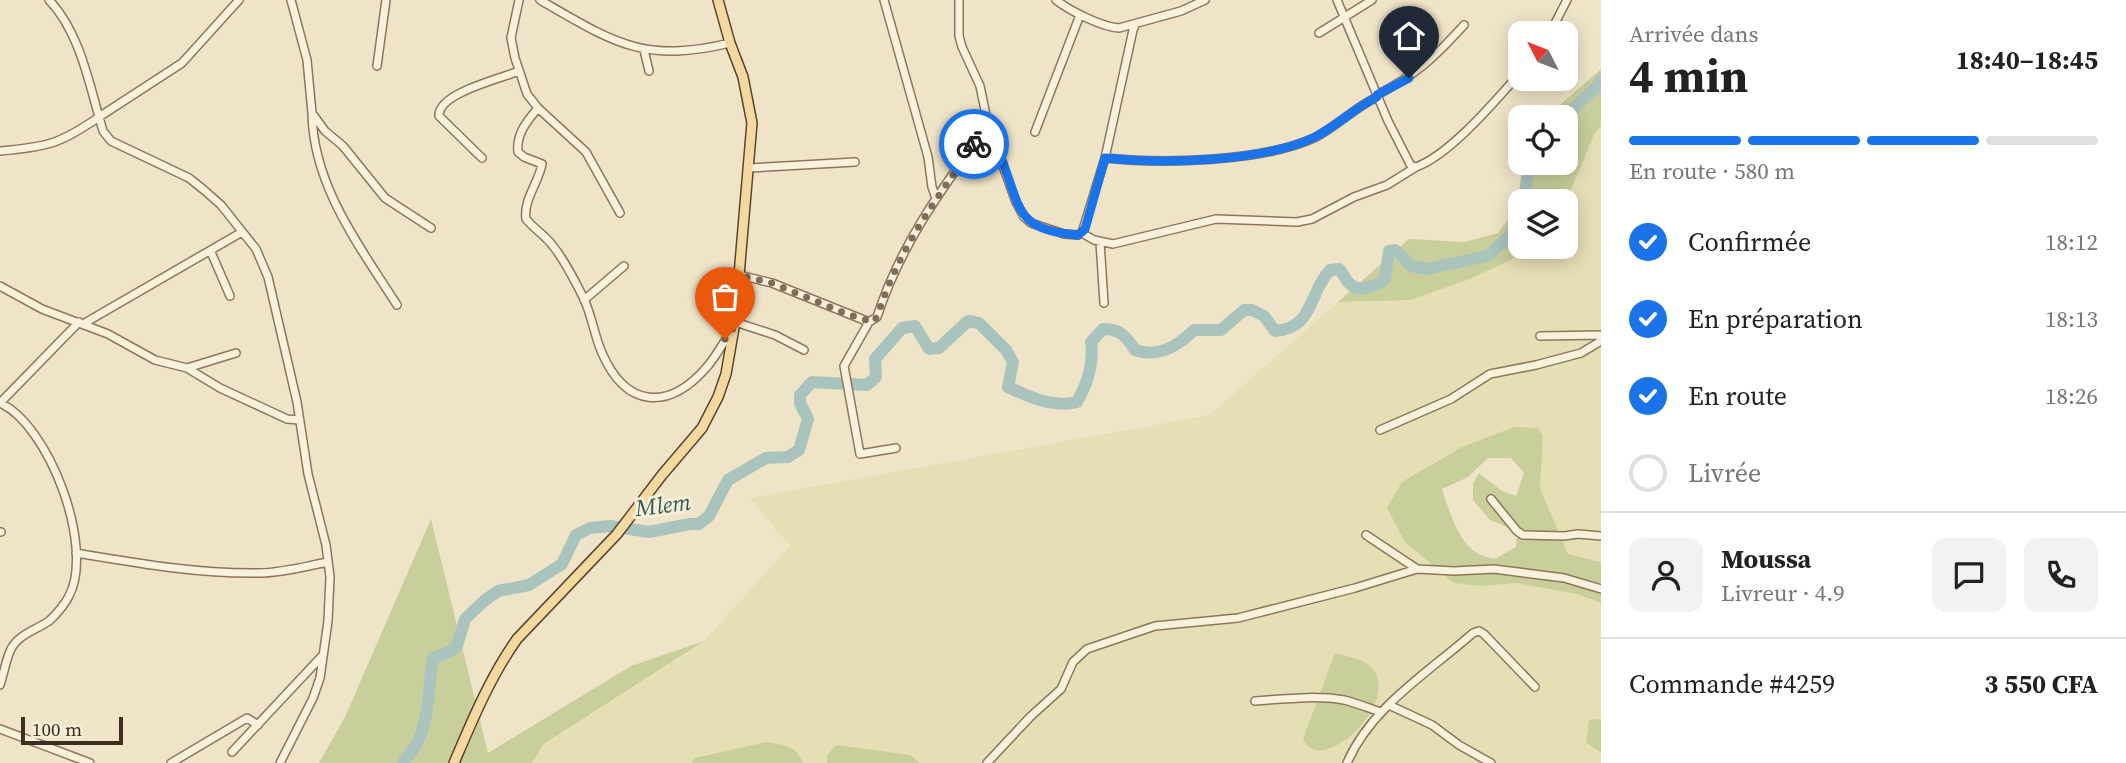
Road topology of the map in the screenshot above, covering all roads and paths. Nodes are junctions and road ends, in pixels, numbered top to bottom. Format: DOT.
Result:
graph roads {
  1 [pos="49,0"];
  2 [pos="239,0"];
  3 [pos="291,0"];
  4 [pos="386,0"];
  5 [pos="519,0"];
  6 [pos="540,0"];
  7 [pos="718,0"];
  8 [pos="884,0"];
  9 [pos="959,0"];
  10 [pos="1056,0"];
  11 [pos="1205,0"];
  12 [pos="1337,0"];
  13 [pos="1372,0"];
  14 [pos="1567,0"];
  15 [pos="1080,15"];
  16 [pos="1344,19"];
  17 [pos="1556,21"];
  18 [pos="1136,24"];
  19 [pos="1464,24"];
  20 [pos="1319,33"];
  21 [pos="730,43"];
  22 [pos="643,50"];
  23 [pos="377,66"];
  24 [pos="519,71"];
  25 [pos="649,71"];
  26 [pos="1508,86"];
  27 [pos="1377,96"];
  28 [pos="538,108"];
  29 [pos="312,113"];
  30 [pos="99,117"];
  31 [pos="988,125"];
  32 [pos="1035,132"];
  33 [pos="0,151"];
  34 [pos="482,158"];
  35 [pos="1105,158"];
  36 [pos="855,162"];
  37 [pos="1416,167"];
  38 [pos="749,168"];
  39 [pos="936,198"];
  40 [pos="620,213"];
  41 [pos="431,228"];
  42 [pos="242,232"];
  43 [pos="1083,233"];
  44 [pos="1100,242"];
  45 [pos="211,252"];
  46 [pos="624,266"];
  47 [pos="739,275"];
  48 [pos="0,286"];
  49 [pos="230,296"];
  50 [pos="584,300"];
  51 [pos="1104,303"];
  52 [pos="397,306"];
  53 [pos="869,322"];
  54 [pos="81,323"];
  55 [pos="735,325"];
  56 [pos="1601,335"];
  57 [pos="1541,337"];
  58 [pos="1601,341"];
  59 [pos="804,350"];
  60 [pos="236,354"];
  61 [pos="187,368"];
  62 [pos="0,403"];
  63 [pos="299,420"];
  64 [pos="1380,430"];
  65 [pos="896,448"];
  66 [pos="1491,499"];
  67 [pos="1366,535"];
  68 [pos="1601,536"];
  69 [pos="76,553"];
  70 [pos="328,562"];
  71 [pos="1417,569"];
  72 [pos="1601,589"];
  73 [pos="322,656"];
  74 [pos="0,685"];
  75 [pos="1535,687"];
  76 [pos="1255,701"];
  77 [pos="1390,705"];
  78 [pos="1381,712"];
  79 [pos="258,724"];
  80 [pos="0,729"];
  81 [pos="232,752"];
  82 [pos="90,763"];
  83 [pos="170,763"];
  84 [pos="280,763"];
  85 [pos="454,763"];
  86 [pos="987,763"];
  87 [pos="1347,763"];
  88 [pos="1491,763"];
  1 -- 30 [label="street"];
  2 -- 30 [label="street"];
  3 -- 29 [label="street"];
  4 -- 23 [label="street"];
  5 -- 24 [label="street"];
  6 -- 22 [label="street"];
  7 -- 21 [label="main road"];
  8 -- 39 [label="street"];
  9 -- 31 [label="street"];
  10 -- 15 [label="street"];
  11 -- 18 [label="street"];
  12 -- 16 [label="street"];
  13 -- 16 [label="street"];
  14 -- 17 [label="street"];
  15 -- 18 [label="street"];
  15 -- 32 [label="street"];
  16 -- 20 [label="street"];
  16 -- 27 [label="street"];
  18 -- 35 [label="street"];
  19 -- 27 [label="street"];
  21 -- 22 [label="street"];
  21 -- 38 [label="main road"];
  22 -- 25 [label="street"];
  24 -- 28 [label="street"];
  24 -- 34 [label="street"];
  26 -- 37 [label="street"];
  27 -- 35 [label="street"];
  27 -- 37 [label="street"];
  28 -- 40 [label="street"];
  28 -- 50 [label="street"];
  29 -- 41 [label="street"];
  29 -- 52 [label="street"];
  30 -- 33 [label="street"];
  30 -- 42 [label="street"];
  31 -- 39 [label="street"];
  31 -- 43 [label="street"];
  35 -- 43 [label="street"];
  36 -- 38 [label="street"];
  37 -- 44 [label="street"];
  38 -- 47 [label="main road"];
  39 -- 53 [label="street"];
  42 -- 45 [label="street"];
  42 -- 63 [label="street"];
  43 -- 44 [label="street"];
  44 -- 51 [label="street"];
  45 -- 49 [label="street"];
  45 -- 54 [label="street"];
  46 -- 50 [label="street"];
  47 -- 53 [label="street"];
  47 -- 55 [label="main road"];
  48 -- 54 [label="street"];
  50 -- 55 [label="street"];
  53 -- 65 [label="street"];
  54 -- 61 [label="street"];
  54 -- 62 [label="street"];
  55 -- 59 [label="street"];
  55 -- 85 [label="main road"];
  56 -- 57 [label="street"];
  58 -- 64 [label="street"];
  60 -- 61 [label="street"];
  61 -- 63 [label="street"];
  62 -- 69 [label="street"];
  63 -- 70 [label="street"];
  66 -- 68 [label="street"];
  67 -- 71 [label="street"];
  69 -- 70 [label="street"];
  69 -- 74 [label="street"];
  70 -- 73 [label="street"];
  71 -- 72 [label="street"];
  71 -- 86 [label="street"];
  73 -- 79 [label="street"];
  73 -- 84 [label="street"];
  75 -- 77 [label="street"];
  76 -- 78 [label="street"];
  77 -- 78 [label="street"];
  77 -- 88 [label="street"];
  78 -- 87 [label="street"];
  79 -- 81 [label="street"];
  79 -- 83 [label="street"];
  80 -- 82 [label="street"];
}
